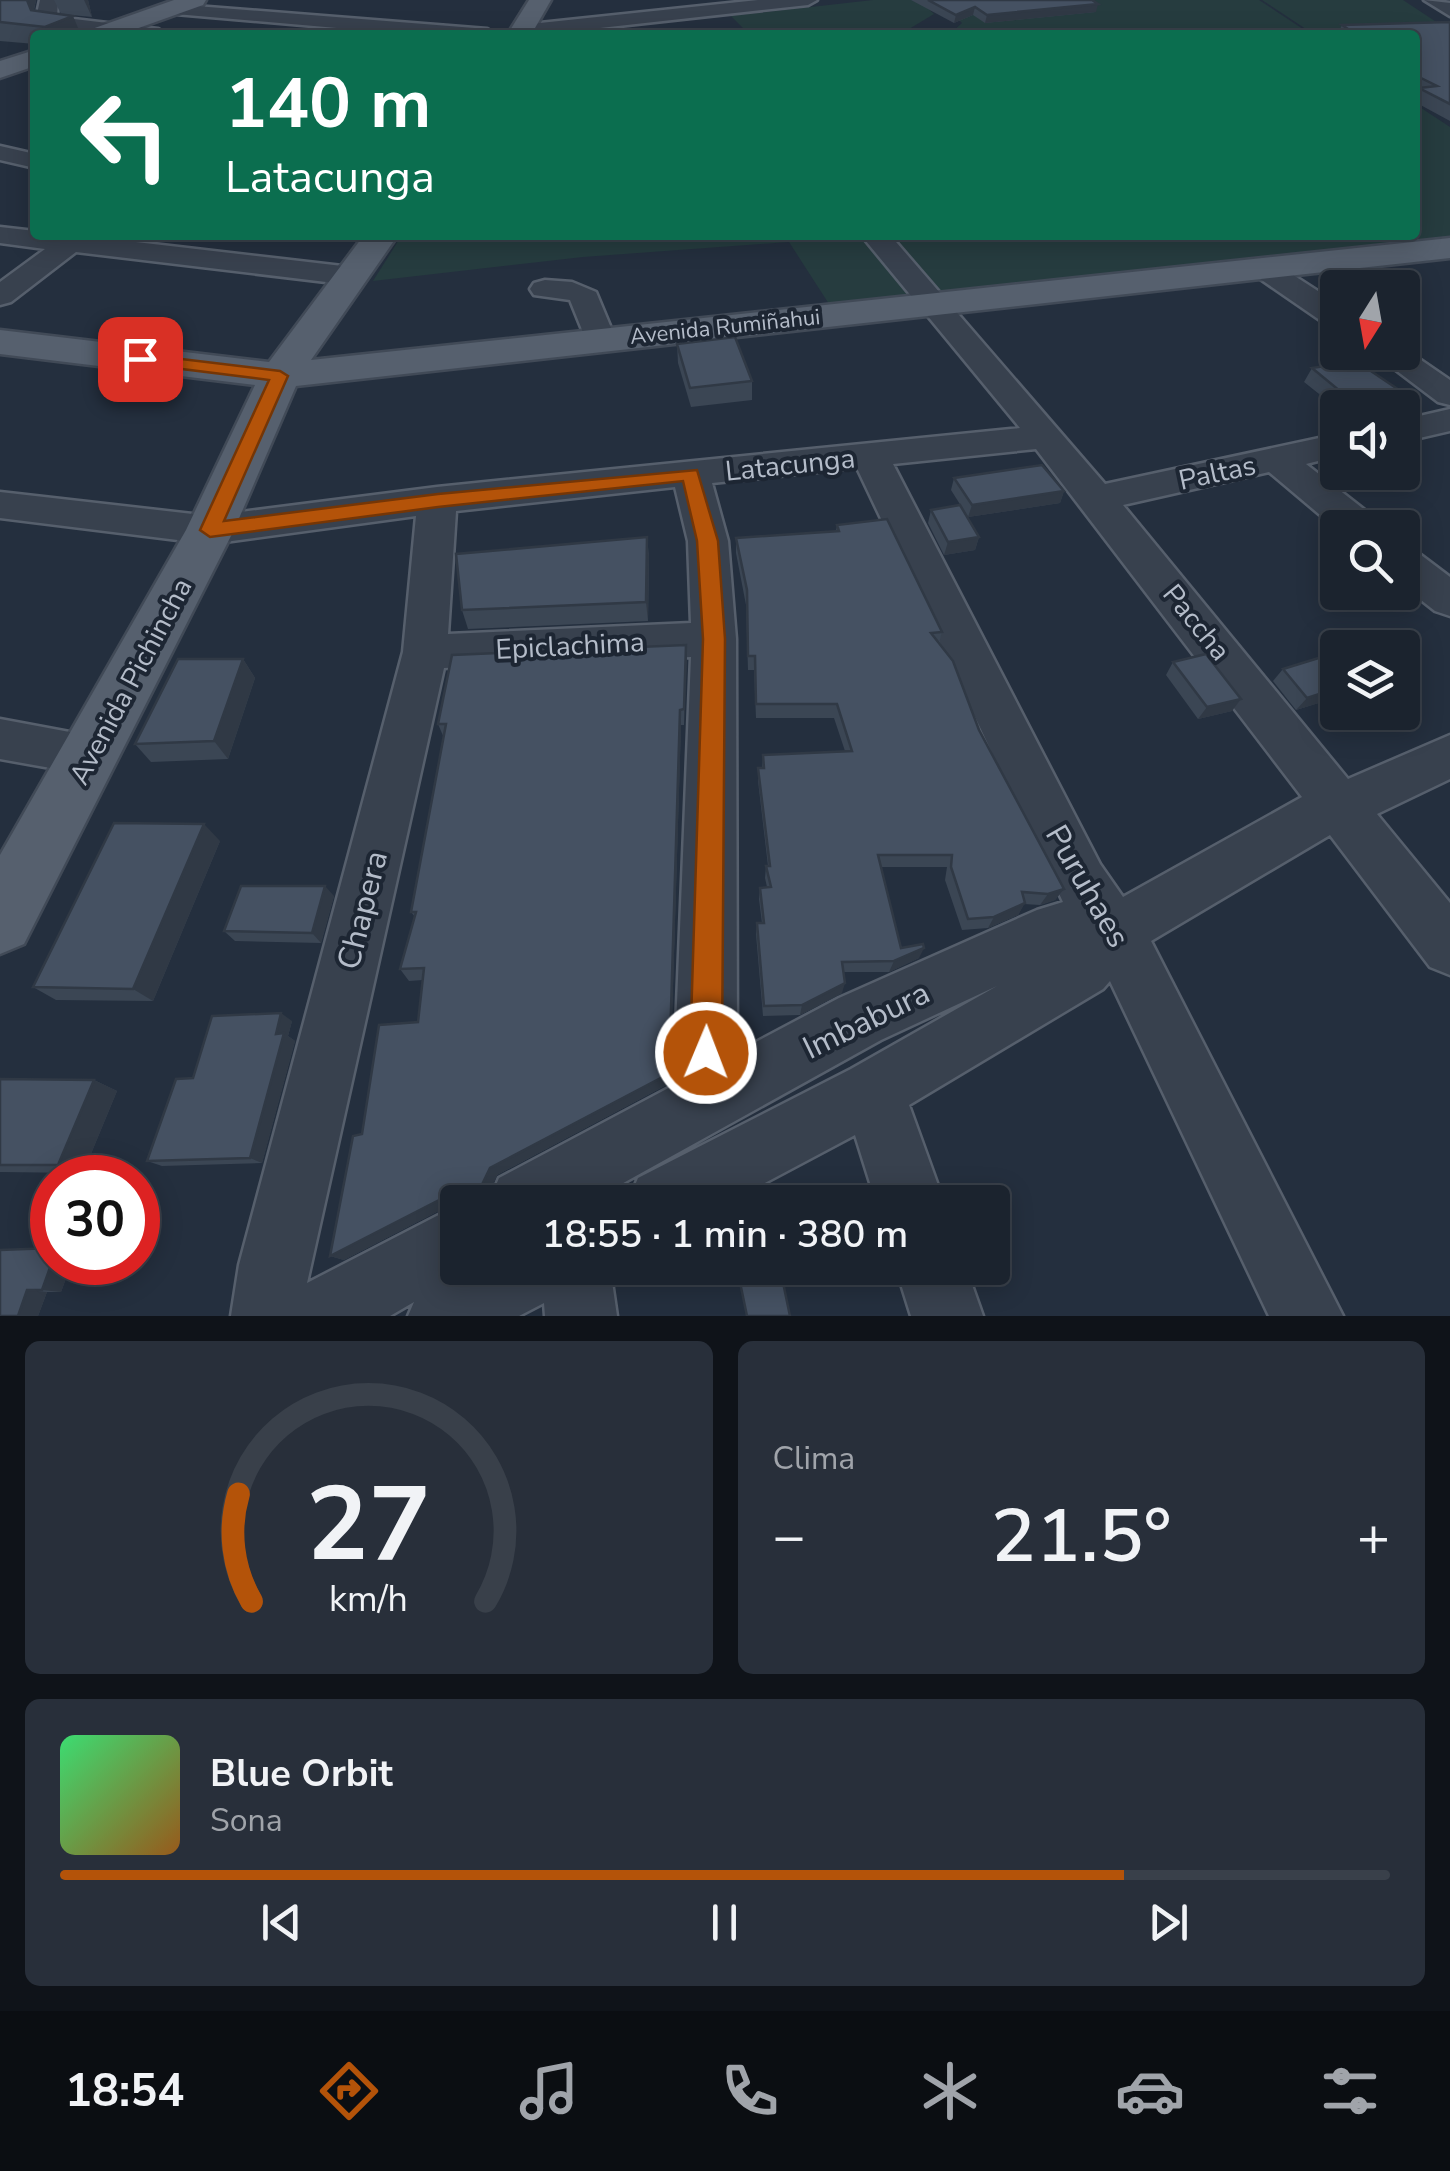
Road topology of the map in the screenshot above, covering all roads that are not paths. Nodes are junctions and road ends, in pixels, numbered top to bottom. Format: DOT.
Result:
graph roads {
  1 [pos="48,0"];
  2 [pos="195,0"];
  3 [pos="540,0"];
  4 [pos="805,0"];
  5 [pos="1433,0"];
  6 [pos="170,9"];
  7 [pos="1450,11"];
  8 [pos="148,18"];
  9 [pos="88,30"];
  10 [pos="111,30"];
  11 [pos="426,30"];
  12 [pos="522,30"];
  13 [pos="546,30"];
  14 [pos="30,59"];
  15 [pos="0,70"];
  16 [pos="0,153"];
  17 [pos="30,159"];
  18 [pos="0,235"];
  19 [pos="30,236"];
  20 [pos="74,240"];
  21 [pos="91,240"];
  22 [pos="376,240"];
  23 [pos="880,240"];
  24 [pos="890,240"];
  25 [pos="1450,248"];
  26 [pos="1450,263"];
  27 [pos="1272,274"];
  28 [pos="351,276"];
  29 [pos="545,289"];
  30 [pos="0,296"];
  31 [pos="1320,306"];
  32 [pos="944,308"];
  33 [pos="600,340"];
  34 [pos="0,342"];
  35 [pos="0,363"];
  36 [pos="1414,370"];
  37 [pos="276,384"];
  38 [pos="1450,395"];
  39 [pos="1450,420"];
  40 [pos="1420,426"];
  41 [pos="1044,437"];
  42 [pos="1320,449"];
  43 [pos="870,456"];
  44 [pos="1276,458"];
  45 [pos="691,474"];
  46 [pos="1097,498"];
  47 [pos="438,500"];
  48 [pos="0,504"];
  49 [pos="1339,510"];
  50 [pos="210,530"];
  51 [pos="1420,576"];
  52 [pos="1450,600"];
  53 [pos="714,639"];
  54 [pos="425,652"];
  55 [pos="0,739"];
  56 [pos="90,754"];
  57 [pos="1450,756"];
  58 [pos="1336,804"];
  59 [pos="0,921"];
  60 [pos="1114,932"];
  61 [pos="1450,946"];
  62 [pos="874,1091"];
  63 [pos="711,1101"];
  64 [pos="555,1185"];
  65 [pos="694,1185"];
  66 [pos="904,1185"];
  67 [pos="440,1249"];
  68 [pos="505,1285"];
  69 [pos="577,1285"];
  70 [pos="937,1285"];
  71 [pos="267,1316"];
  72 [pos="319,1316"];
  73 [pos="444,1316"];
  74 [pos="582,1316"];
  75 [pos="947,1316"];
  76 [pos="1307,1316"];
  1 -- 9 [label="street"];
  2 -- 6 [label="main road"];
  3 -- 12 [label="main road"];
  4 -- 13 [label="street"];
  5 -- 7 [label="street"];
  6 -- 8 [label="main road"];
  6 -- 11 [label="street"];
  8 -- 10 [label="main road"];
  14 -- 15 [label="main road"];
  16 -- 17 [label="street"];
  18 -- 19 [label="street"];
  20 -- 30 [label="street"];
  21 -- 28 [label="street"];
  22 -- 28 [label="main road, Avenida Pichincha"];
  23 -- 32 [label="street"];
  24 -- 32 [label="street"];
  25 -- 27 [label="main road, Avenida Rumiñahui"];
  26 -- 27 [label="main road, Avenida Rumiñahui"];
  27 -- 31 [label="street"];
  27 -- 32 [label="main road, Avenida Rumiñahui"];
  28 -- 37 [label="main road, Avenida Pichincha"];
  29 -- 33 [label="street"];
  32 -- 33 [label="main road, Avenida Rumiñahui"];
  32 -- 37 [label="main road, Avenida Rumiñahui"];
  32 -- 41 [label="street, Paccha"];
  33 -- 37 [label="main road, Avenida Rumiñahui"];
  34 -- 37 [label="main road, Avenida Rumiñahui"];
  35 -- 37 [label="main road, Avenida Rumiñahui"];
  36 -- 38 [label="street"];
  37 -- 50 [label="main road, Avenida Pichincha"];
  39 -- 40 [label="street"];
  41 -- 43 [label="street, Latacunga"];
  41 -- 46 [label="street, Paccha"];
  42 -- 44 [label="street, Paltas"];
  43 -- 45 [label="street, Latacunga"];
  43 -- 60 [label="street, Puruhaes"];
  44 -- 46 [label="street, Paltas"];
  44 -- 49 [label="street"];
  45 -- 47 [label="street, Latacunga"];
  45 -- 53 [label="street"];
  46 -- 58 [label="street, Paccha"];
  47 -- 50 [label="street, Latacunga"];
  47 -- 54 [label="street, Chapera"];
  48 -- 50 [label="street, Latacunga"];
  50 -- 56 [label="main road, Avenida Pichincha"];
  51 -- 52 [label="street"];
  53 -- 54 [label="street, Epiclachima"];
  53 -- 63 [label="street"];
  54 -- 71 [label="street, Chapera"];
  55 -- 56 [label="street"];
  56 -- 59 [label="main road, Avenida Pichincha"];
  57 -- 58 [label="street, Imbabura"];
  58 -- 60 [label="street, Imbabura"];
  58 -- 61 [label="street, Paccha"];
  60 -- 62 [label="street, Imbabura"];
  60 -- 63 [label="street, Imbabura"];
  60 -- 76 [label="street, Puruhaes"];
  62 -- 65 [label="street, Imbabura"];
  62 -- 66 [label="street"];
  63 -- 64 [label="street, Imbabura"];
  67 -- 72 [label="street"];
  68 -- 73 [label="street"];
  69 -- 74 [label="street"];
  70 -- 75 [label="street"];
}
